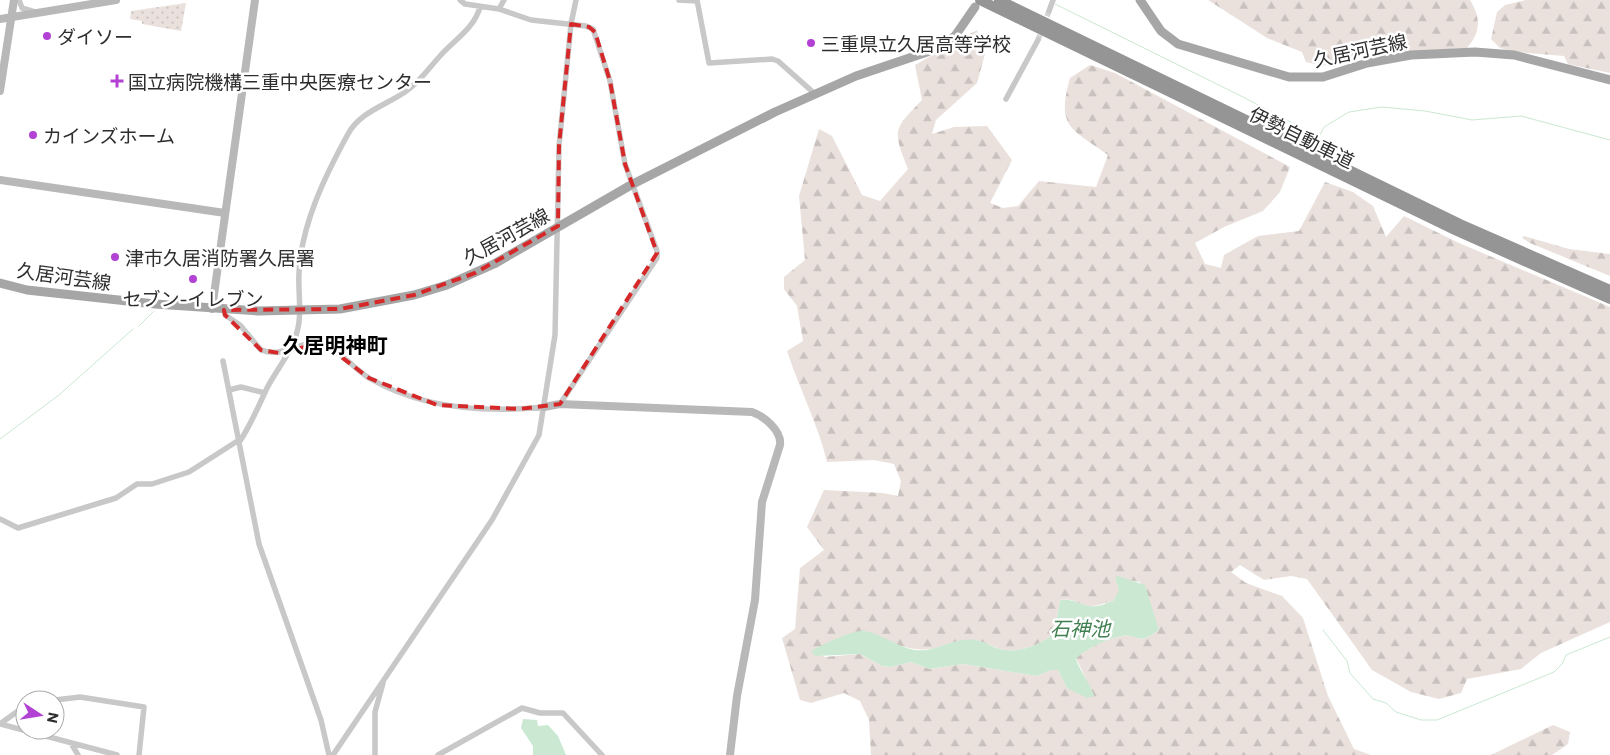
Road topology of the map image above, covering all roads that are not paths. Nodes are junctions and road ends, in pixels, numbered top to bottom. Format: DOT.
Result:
graph roads {
  1 [pos="14,0"];
  2 [pos="18,0"];
  3 [pos="116,0"];
  4 [pos="256,0"];
  5 [pos="460,0"];
  6 [pos="504,0"];
  7 [pos="576,0"];
  8 [pos="679,0"];
  9 [pos="697,0"];
  10 [pos="999,0"];
  11 [pos="1140,0"];
  12 [pos="1053,2"];
  13 [pos="978,3"];
  14 [pos="480,7"];
  15 [pos="499,10"];
  16 [pos="1049,11"];
  17 [pos="38,13"];
  18 [pos="11,18"];
  19 [pos="0,19"];
  20 [pos="571,24"];
  21 [pos="1038,40"];
  22 [pos="1610,80"];
  23 [pos="0,91"];
  24 [pos="814,93"];
  25 [pos="1006,99"];
  26 [pos="0,180"];
  27 [pos="631,185"];
  28 [pos="225,213"];
  29 [pos="558,226"];
  30 [pos="0,283"];
  31 [pos="1610,290"];
  32 [pos="1610,299"];
  33 [pos="212,309"];
  34 [pos="224,310"];
  35 [pos="298,312"];
  36 [pos="291,349"];
  37 [pos="223,361"];
  38 [pos="229,390"];
  39 [pos="265,393"];
  40 [pos="560,404"];
  41 [pos="544,407"];
  42 [pos="239,441"];
  43 [pos="0,519"];
  44 [pos="383,681"];
  45 [pos="65,699"];
  46 [pos="15,712"];
  47 [pos="0,724"];
  48 [pos="71,743"];
  49 [pos="78,755"];
  50 [pos="117,755"];
  51 [pos="140,755"];
  52 [pos="329,755"];
  53 [pos="333,755"];
  54 [pos="375,755"];
  55 [pos="438,755"];
  56 [pos="602,755"];
  57 [pos="730,755"];
  1 -- 18 [label="street"];
  2 -- 17 [label="street"];
  3 -- 17 [label="street"];
  4 -- 28 [label="street"];
  5 -- 14 [label="street"];
  6 -- 15 [label="street"];
  7 -- 20 [label="street"];
  8 -- 9 [label="street"];
  9 -- 24 [label="street"];
  10 -- 31 [label="highway, 伊勢自動車道"];
  11 -- 22 [label="main road, 久居河芸線"];
  12 -- 16 [label="street"];
  13 -- 24 [label="main road, 久居河芸線"];
  13 -- 32 [label="highway, 伊勢自動車道"];
  14 -- 15 [label="street"];
  14 -- 35 [label="street"];
  15 -- 20 [label="street"];
  17 -- 18 [label="street"];
  18 -- 19 [label="street"];
  18 -- 23 [label="street"];
  20 -- 27 [label="street"];
  20 -- 29 [label="street"];
  21 -- 25 [label="street"];
  24 -- 27 [label="main road, 久居河芸線"];
  26 -- 28 [label="street"];
  27 -- 29 [label="main road, 久居河芸線"];
  27 -- 40 [label="street"];
  28 -- 33 [label="street"];
  29 -- 35 [label="main road, 久居河芸線"];
  29 -- 41 [label="street"];
  30 -- 33 [label="main road, 久居河芸線"];
  33 -- 34 [label="main road, 久居河芸線"];
  34 -- 35 [label="main road, 久居河芸線"];
  34 -- 36 [label="street"];
  35 -- 36 [label="street"];
  36 -- 39 [label="street"];
  36 -- 41 [label="street"];
  37 -- 38 [label="street"];
  38 -- 39 [label="street"];
  38 -- 42 [label="street"];
  39 -- 42 [label="street"];
  40 -- 41 [label="street"];
  40 -- 57 [label="street"];
  41 -- 44 [label="street"];
  42 -- 43 [label="street"];
  42 -- 52 [label="street"];
  44 -- 53 [label="street"];
  44 -- 54 [label="street"];
  45 -- 51 [label="street"];
  46 -- 47 [label="street"];
  47 -- 48 [label="street"];
  48 -- 49 [label="street"];
  48 -- 50 [label="street"];
  55 -- 56 [label="street"];
}
